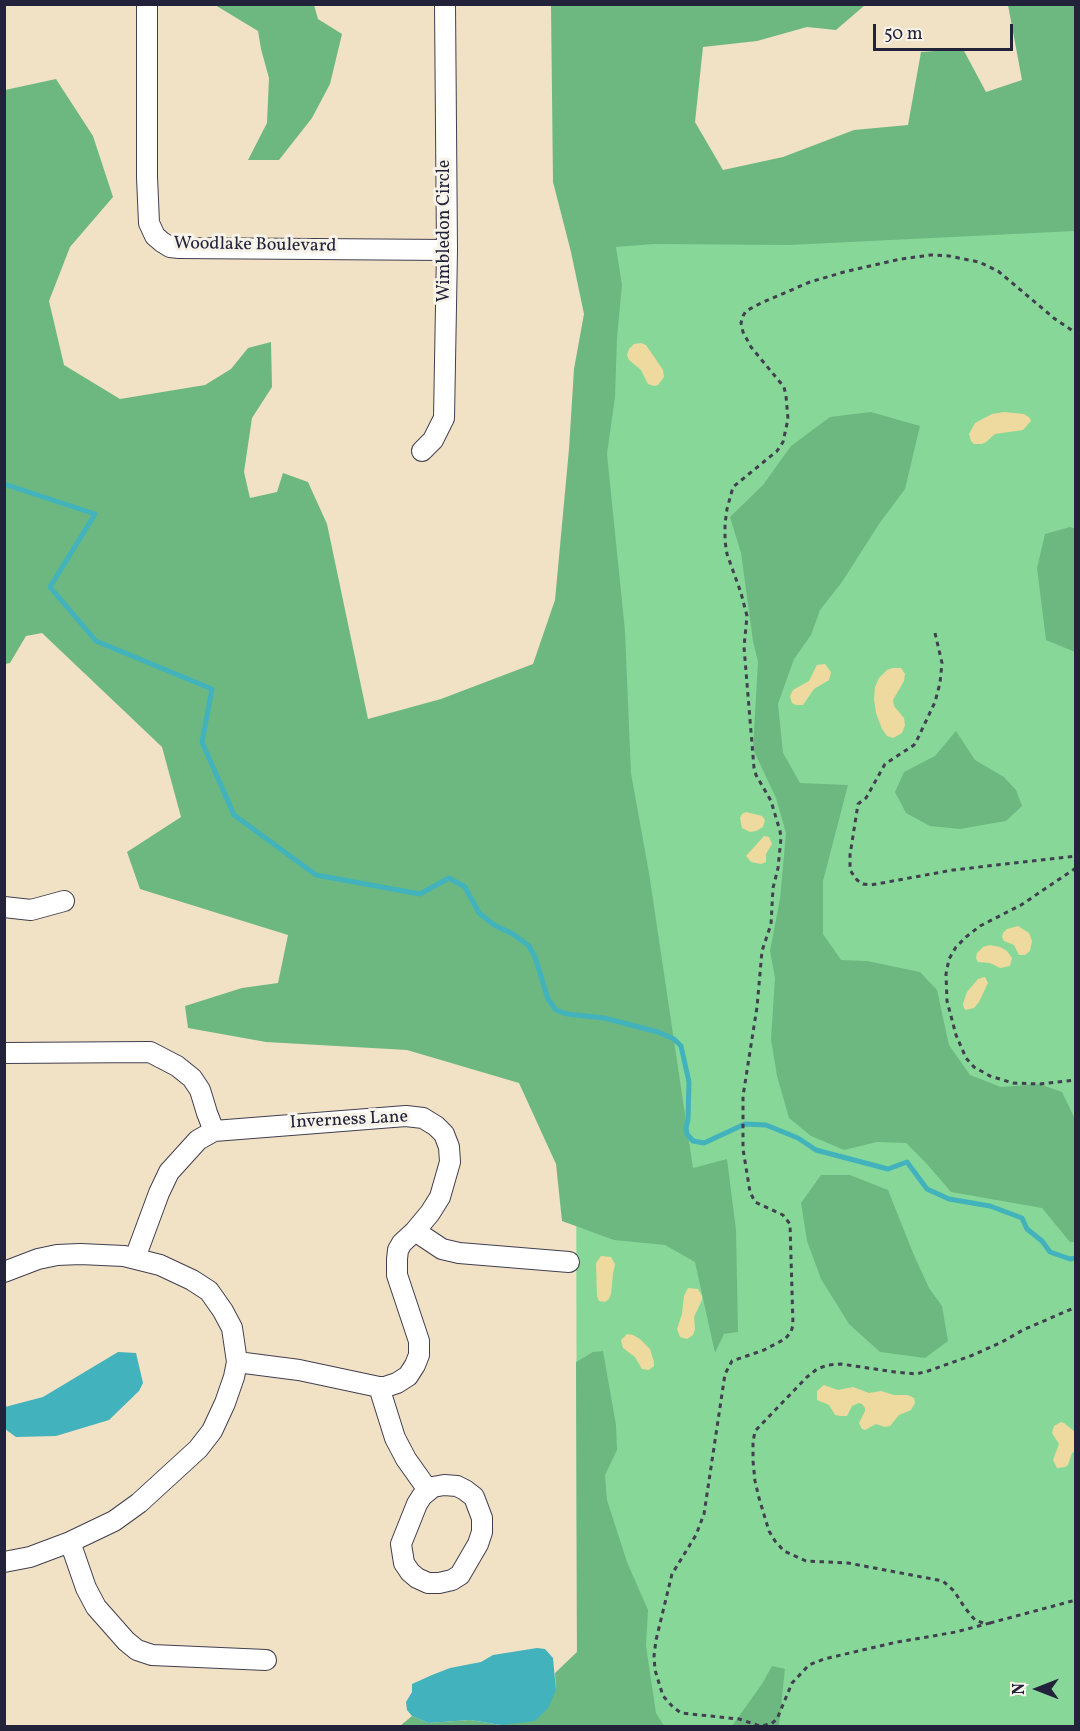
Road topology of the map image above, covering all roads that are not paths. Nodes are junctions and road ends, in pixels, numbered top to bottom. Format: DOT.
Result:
graph roads {
  1 [pos="147,4"];
  2 [pos="446,4"];
  3 [pos="447,250"];
  4 [pos="422,451"];
  5 [pos="64,901"];
  6 [pos="4,907"];
  7 [pos="4,1053"];
  8 [pos="214,1131"];
  9 [pos="416,1231"];
  10 [pos="135,1258"];
  11 [pos="569,1262"];
  12 [pos="4,1272"];
  13 [pos="237,1362"];
  14 [pos="379,1387"];
  15 [pos="428,1490"];
  16 [pos="70,1542"];
  17 [pos="4,1562"];
  18 [pos="266,1660"];
  1 -- 3 [label="street, Woodlake Boulevard"];
  2 -- 3 [label="street, Wimbledon Circle"];
  3 -- 4 [label="street, Wimbledon Circle"];
  5 -- 6 [label="street"];
  7 -- 8 [label="street"];
  8 -- 9 [label="street, Inverness Lane"];
  8 -- 10 [label="street"];
  9 -- 11 [label="street"];
  9 -- 14 [label="street, Inverness Lane"];
  10 -- 12 [label="street"];
  10 -- 13 [label="street"];
  13 -- 14 [label="street"];
  13 -- 16 [label="street"];
  14 -- 15 [label="street"];
  15 -- 15 [label="street"];
  16 -- 17 [label="street"];
  16 -- 18 [label="street"];
}
